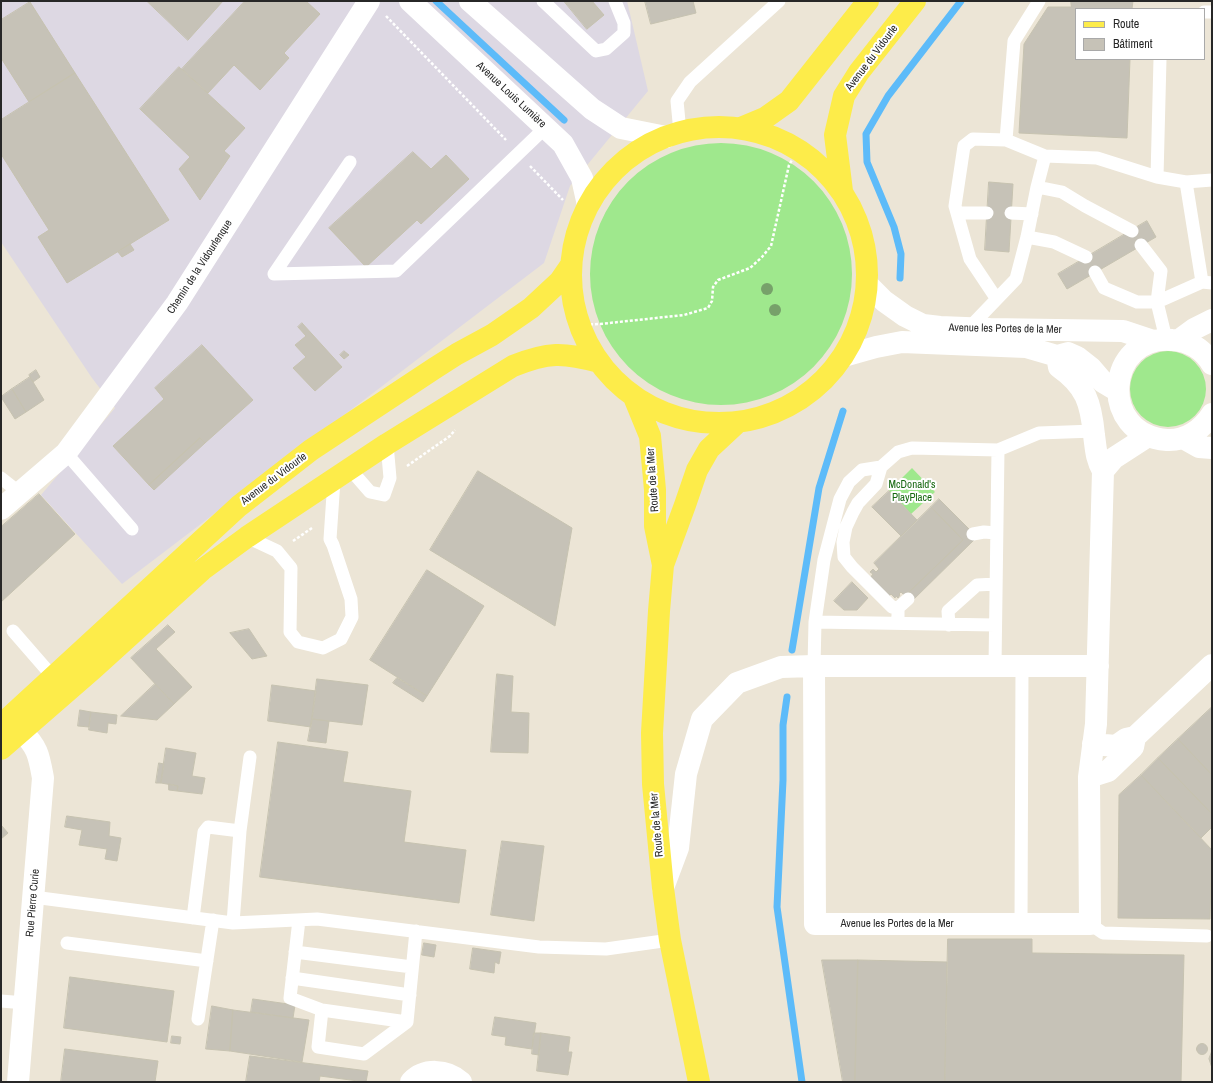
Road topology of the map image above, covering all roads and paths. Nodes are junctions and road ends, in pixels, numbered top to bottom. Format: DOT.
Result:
graph roads {
  1 [pos="410,1"];
  2 [pos="470,1"];
  3 [pos="543,1"];
  4 [pos="615,1"];
  5 [pos="779,1"];
  6 [pos="868,1"];
  7 [pos="916,1"];
  8 [pos="1039,1"];
  9 [pos="376,7"];
  10 [pos="1160,60"];
  11 [pos="545,128"];
  12 [pos="741,128"];
  13 [pos="673,134"];
  14 [pos="1006,140"];
  15 [pos="798,150"];
  16 [pos="518,153"];
  17 [pos="1045,156"];
  18 [pos="350,162"];
  19 [pos="1157,177"];
  20 [pos="1212,180"];
  21 [pos="1186,182"];
  22 [pos="1037,187"];
  23 [pos="842,190"];
  24 [pos="585,212"];
  25 [pos="957,213"];
  26 [pos="987,213"];
  27 [pos="1011,213"];
  28 [pos="1032,214"];
  29 [pos="1132,231"];
  30 [pos="1027,237"];
  31 [pos="1141,245"];
  32 [pos="1086,257"];
  33 [pos="571,265"];
  34 [pos="1095,272"];
  35 [pos="1207,283"];
  36 [pos="868,285"];
  37 [pos="996,298"];
  38 [pos="1157,302"];
  39 [pos="1212,320"];
  40 [pos="580,325"];
  41 [pos="968,328"];
  42 [pos="1166,340"];
  43 [pos="844,356"];
  44 [pos="1057,356"];
  45 [pos="599,362"];
  46 [pos="1212,364"];
  47 [pos="634,396"];
  48 [pos="1118,397"];
  49 [pos="1212,414"];
  50 [pos="738,422"];
  51 [pos="459,425"];
  52 [pos="1094,431"];
  53 [pos="1148,436"];
  54 [pos="1183,438"];
  55 [pos="387,444"];
  56 [pos="1212,448"];
  57 [pos="998,450"];
  58 [pos="66,453"];
  59 [pos="881,467"];
  60 [pos="1103,471"];
  61 [pos="342,474"];
  62 [pos="1,478"];
  63 [pos="390,478"];
  64 [pos="20,493"];
  65 [pos="1,509"];
  66 [pos="330,516"];
  67 [pos="132,529"];
  68 [pos="996,533"];
  69 [pos="973,534"];
  70 [pos="247,537"];
  71 [pos="277,551"];
  72 [pos="663,565"];
  73 [pos="996,584"];
  74 [pos="908,599"];
  75 [pos="898,608"];
  76 [pos="815,622"];
  77 [pos="898,624"];
  78 [pos="949,625"];
  79 [pos="995,625"];
  80 [pos="13,631"];
  81 [pos="814,666"];
  82 [pos="995,666"];
  83 [pos="1022,666"];
  84 [pos="1098,666"];
  85 [pos="1212,666"];
  86 [pos="53,677"];
  87 [pos="11,728"];
  88 [pos="1135,737"];
  89 [pos="1093,744"];
  90 [pos="1,749"];
  91 [pos="250,757"];
  92 [pos="1089,777"];
  93 [pos="240,831"];
  94 [pos="663,888"];
  95 [pos="34,897"];
  96 [pos="193,918"];
  97 [pos="213,920"];
  98 [pos="299,920"];
  99 [pos="233,923"];
  100 [pos="1020,924"];
  101 [pos="1090,924"];
  102 [pos="416,932"];
  103 [pos="1207,936"];
  104 [pos="670,940"];
  105 [pos="67,943"];
  106 [pos="295,952"];
  107 [pos="207,961"];
  108 [pos="412,967"];
  109 [pos="292,978"];
  110 [pos="410,995"];
  111 [pos="1,1001"];
  112 [pos="25,1003"];
  113 [pos="322,1010"];
  114 [pos="198,1019"];
  115 [pos="407,1022"];
  116 [pos="18,1082"];
  117 [pos="411,1082"];
  118 [pos="461,1082"];
  119 [pos="699,1082"];
  1 -- 11 [label="street, Avenue Louis Lumière"];
  2 -- 13 [label="street"];
  3 -- 4 [label="lane"];
  5 -- 13 [label="lane"];
  6 -- 12 [label="main road"];
  7 -- 23 [label="main road, Avenue du Vidourle"];
  8 -- 14 [label="lane"];
  9 -- 16 [label="path"];
  9 -- 58 [label="street, Chemin de la Vidourlenque"];
  10 -- 19 [label="lane"];
  11 -- 16 [label="lane"];
  11 -- 24 [label="street, Avenue Louis Lumière"];
  12 -- 13 [label="main road"];
  12 -- 15 [label="main road"];
  13 -- 24 [label="main road"];
  14 -- 17 [label="lane"];
  14 -- 25 [label="lane"];
  15 -- 23 [label="main road"];
  15 -- 40 [label="path"];
  16 -- 18 [label="lane"];
  16 -- 24 [label="path"];
  17 -- 19 [label="lane"];
  17 -- 22 [label="lane"];
  19 -- 21 [label="lane"];
  20 -- 21 [label="lane"];
  21 -- 35 [label="lane"];
  22 -- 28 [label="lane"];
  22 -- 29 [label="lane"];
  23 -- 36 [label="main road"];
  24 -- 33 [label="main road"];
  25 -- 26 [label="lane"];
  25 -- 37 [label="lane"];
  27 -- 28 [label="lane"];
  28 -- 30 [label="lane"];
  30 -- 32 [label="lane"];
  30 -- 37 [label="lane"];
  31 -- 38 [label="lane"];
  33 -- 40 [label="main road"];
  33 -- 86 [label="main road, Avenue du Vidourle"];
  34 -- 38 [label="lane"];
  35 -- 38 [label="lane"];
  36 -- 41 [label="street, Avenue les Portes de la Mer"];
  36 -- 43 [label="main road"];
  37 -- 41 [label="lane"];
  38 -- 42 [label="lane"];
  39 -- 42 [label="street"];
  40 -- 45 [label="main road"];
  41 -- 42 [label="street, Avenue les Portes de la Mer"];
  42 -- 46 [label="street, Avenue les Portes de la Mer"];
  42 -- 48 [label="street"];
  43 -- 44 [label="street, Avenue les Portes de la Mer"];
  43 -- 50 [label="main road"];
  44 -- 48 [label="street, Avenue les Portes de la Mer"];
  44 -- 52 [label="street"];
  45 -- 47 [label="main road"];
  45 -- 55 [label="main road, Avenue du Vidourle"];
  47 -- 50 [label="main road"];
  47 -- 72 [label="main road, Route de la Mer"];
  48 -- 52 [label="street"];
  48 -- 53 [label="street, Avenue les Portes de la Mer"];
  49 -- 54 [label="street, Avenue les Portes de la Mer"];
  50 -- 72 [label="main road, Route de la Mer"];
  51 -- 63 [label="path"];
  52 -- 57 [label="lane"];
  52 -- 60 [label="street"];
  53 -- 54 [label="street, Avenue les Portes de la Mer"];
  53 -- 60 [label="street"];
  54 -- 56 [label="street"];
  55 -- 61 [label="main road, Avenue du Vidourle"];
  55 -- 63 [label="lane"];
  57 -- 59 [label="lane"];
  57 -- 68 [label="lane"];
  58 -- 64 [label="street, Chemin de la Vidourlenque"];
  58 -- 67 [label="lane"];
  59 -- 75 [label="lane"];
  59 -- 76 [label="lane"];
  60 -- 84 [label="street"];
  61 -- 63 [label="lane"];
  61 -- 66 [label="lane"];
  61 -- 70 [label="main road, Avenue du Vidourle"];
  62 -- 64 [label="lane"];
  64 -- 65 [label="street, Chemin de la Vidourlenque"];
  66 -- 71 [label="path"];
  66 -- 71 [label="lane"];
  68 -- 69 [label="lane"];
  68 -- 73 [label="lane"];
  70 -- 71 [label="lane"];
  70 -- 87 [label="main road, Avenue du Vidourle"];
  72 -- 94 [label="main road, Route de la Mer"];
  73 -- 78 [label="lane"];
  73 -- 79 [label="lane"];
  74 -- 75 [label="lane"];
  75 -- 77 [label="lane"];
  76 -- 77 [label="lane"];
  76 -- 81 [label="lane"];
  77 -- 78 [label="lane"];
  78 -- 79 [label="lane"];
  79 -- 82 [label="lane"];
  80 -- 86 [label="lane"];
  81 -- 82 [label="street"];
  81 -- 94 [label="street"];
  81 -- 100 [label="street, Avenue les Portes de la Mer"];
  82 -- 83 [label="street"];
  83 -- 84 [label="street"];
  83 -- 100 [label="lane"];
  84 -- 89 [label="street"];
  85 -- 88 [label="street"];
  86 -- 87 [label="main road, Avenue du Vidourle"];
  87 -- 90 [label="main road, Avenue du Vidourle"];
  87 -- 95 [label="street, Rue Pierre Curie"];
  88 -- 89 [label="street"];
  88 -- 92 [label="street"];
  89 -- 92 [label="street"];
  91 -- 93 [label="lane"];
  92 -- 101 [label="street"];
  93 -- 96 [label="lane"];
  93 -- 99 [label="lane"];
  94 -- 104 [label="main road, Route de la Mer"];
  95 -- 96 [label="lane"];
  95 -- 112 [label="street, Rue Pierre Curie"];
  96 -- 97 [label="lane"];
  97 -- 99 [label="lane"];
  97 -- 107 [label="lane"];
  98 -- 99 [label="lane"];
  98 -- 102 [label="lane"];
  98 -- 106 [label="lane"];
  100 -- 101 [label="street, Avenue les Portes de la Mer"];
  101 -- 103 [label="lane"];
  102 -- 104 [label="lane"];
  102 -- 108 [label="lane"];
  104 -- 119 [label="main road, Route de la Mer"];
  105 -- 107 [label="lane"];
  106 -- 108 [label="lane"];
  106 -- 109 [label="lane"];
  107 -- 114 [label="lane"];
  108 -- 110 [label="lane"];
  109 -- 110 [label="lane"];
  109 -- 113 [label="lane"];
  110 -- 115 [label="lane"];
  111 -- 112 [label="lane"];
  112 -- 116 [label="street, Rue Pierre Curie"];
  113 -- 115 [label="lane"];
  113 -- 115 [label="lane"];
  117 -- 118 [label="street"];
}
